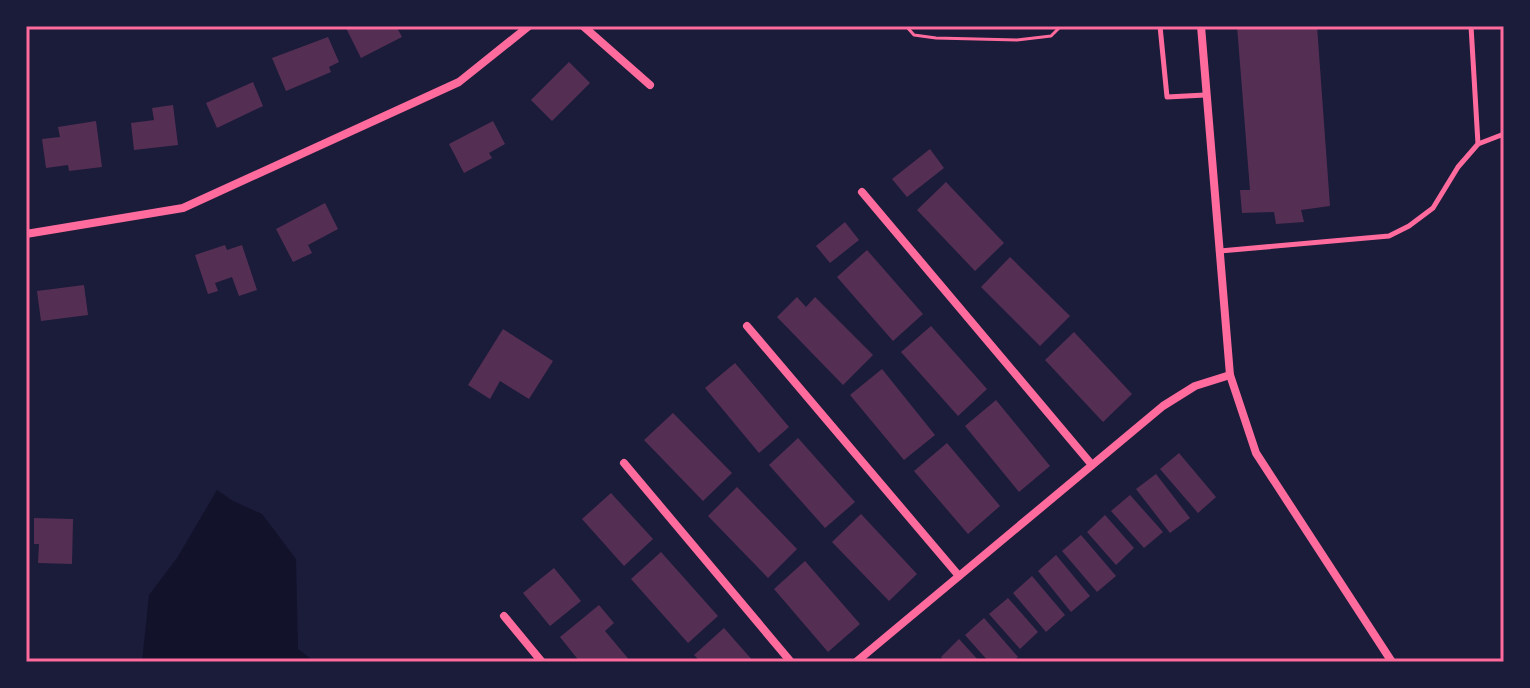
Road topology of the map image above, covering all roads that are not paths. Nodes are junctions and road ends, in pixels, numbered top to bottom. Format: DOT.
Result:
graph roads {
  1 [pos="529,26"];
  2 [pos="583,26"];
  3 [pos="1160,26"];
  4 [pos="1201,26"];
  5 [pos="1471,26"];
  6 [pos="650,85"];
  7 [pos="1205,95"];
  8 [pos="1504,134"];
  9 [pos="1478,144"];
  10 [pos="862,192"];
  11 [pos="26,234"];
  12 [pos="1218,252"];
  13 [pos="747,326"];
  14 [pos="1230,375"];
  15 [pos="624,463"];
  16 [pos="1092,465"];
  17 [pos="959,576"];
  18 [pos="504,616"];
  19 [pos="542,662"];
  20 [pos="791,662"];
  21 [pos="856,662"];
  22 [pos="1392,662"];
  1 -- 11 [label="street"];
  2 -- 6 [label="street"];
  3 -- 7 [label="lane"];
  4 -- 7 [label="street"];
  5 -- 9 [label="lane"];
  7 -- 12 [label="street"];
  8 -- 9 [label="lane"];
  9 -- 12 [label="lane"];
  10 -- 16 [label="street"];
  12 -- 14 [label="street"];
  13 -- 17 [label="street"];
  14 -- 16 [label="street"];
  14 -- 22 [label="street"];
  15 -- 20 [label="street"];
  16 -- 17 [label="street"];
  17 -- 21 [label="street"];
  18 -- 19 [label="street"];
}
